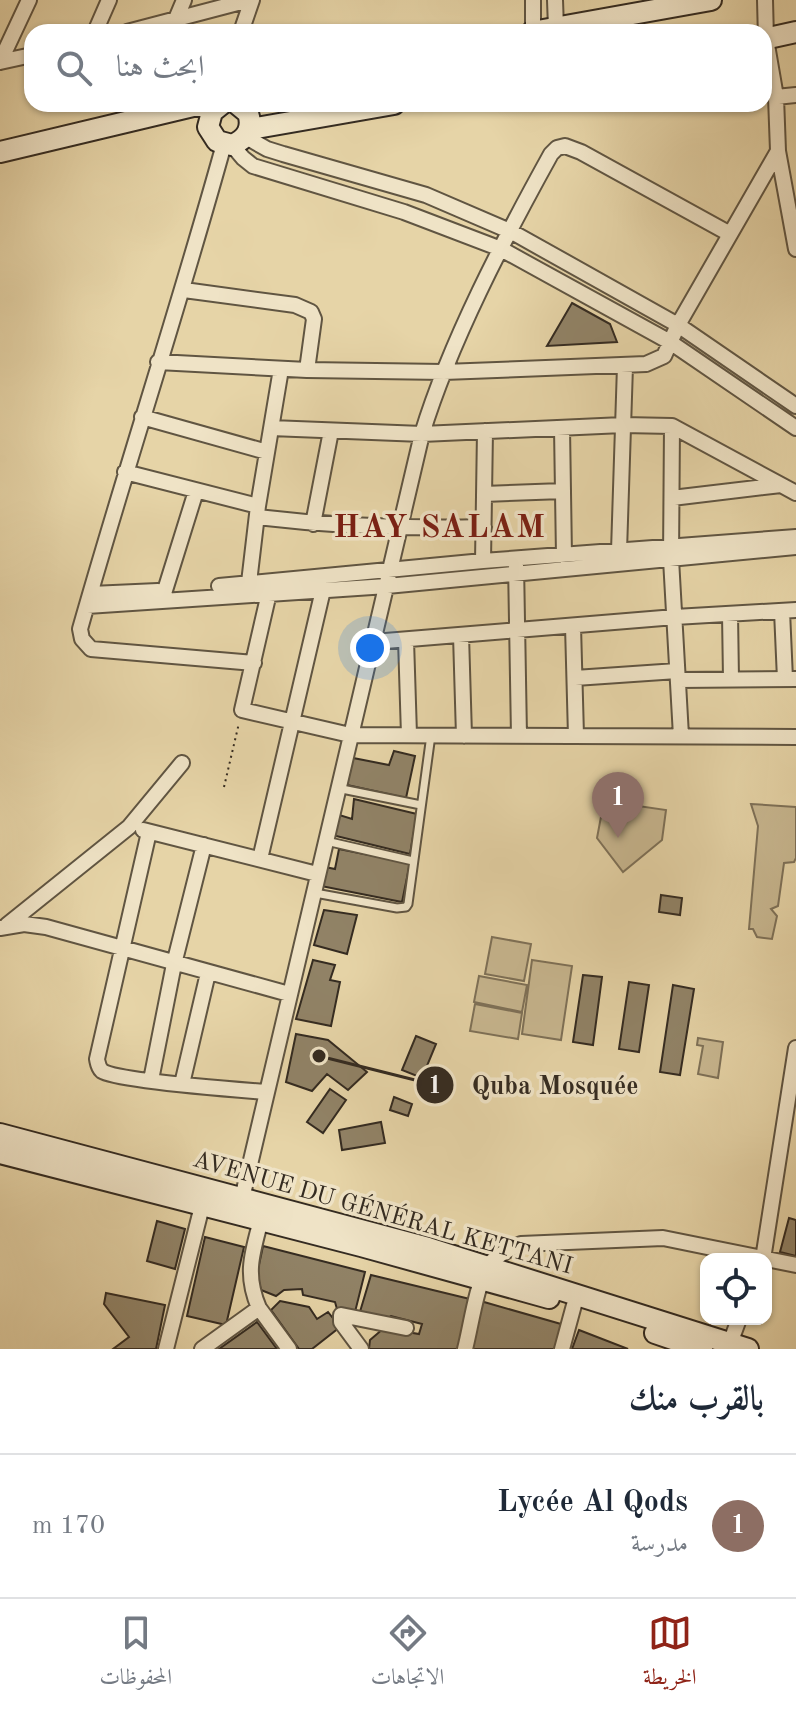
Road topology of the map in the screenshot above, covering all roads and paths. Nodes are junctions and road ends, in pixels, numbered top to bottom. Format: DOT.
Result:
graph roads {
  1 [pos="28,0"];
  2 [pos="109,0"];
  3 [pos="184,0"];
  4 [pos="251,0"];
  5 [pos="533,0"];
  6 [pos="555,0"];
  7 [pos="711,0"];
  8 [pos="765,0"];
  9 [pos="176,19"];
  10 [pos="98,24"];
  11 [pos="157,24"];
  12 [pos="244,24"];
  13 [pos="532,24"];
  14 [pos="556,24"];
  15 [pos="578,24"];
  16 [pos="765,24"];
  17 [pos="796,32"];
  18 [pos="772,37"];
  19 [pos="24,57"];
  20 [pos="772,76"];
  21 [pos="796,95"];
  22 [pos="776,97"];
  23 [pos="168,112"];
  24 [pos="212,112"];
  25 [pos="247,112"];
  26 [pos="358,112"];
  27 [pos="238,139"];
  28 [pos="778,151"];
  29 [pos="0,152"];
  30 [pos="512,232"];
  31 [pos="730,234"];
  32 [pos="796,242"];
  33 [pos="501,249"];
  34 [pos="796,249"];
  35 [pos="184,290"];
  36 [pos="678,325"];
  37 [pos="670,342"];
  38 [pos="158,362"];
  39 [pos="625,366"];
  40 [pos="281,369"];
  41 [pos="307,370"];
  42 [pos="444,372"];
  43 [pos="796,406"];
  44 [pos="142,417"];
  45 [pos="623,425"];
  46 [pos="672,426"];
  47 [pos="271,428"];
  48 [pos="562,428"];
  49 [pos="796,428"];
  50 [pos="331,431"];
  51 [pos="485,431"];
  52 [pos="422,434"];
  53 [pos="267,452"];
  54 [pos="125,472"];
  55 [pos="782,485"];
  56 [pos="196,491"];
  57 [pos="563,491"];
  58 [pos="796,493"];
  59 [pos="484,494"];
  60 [pos="672,498"];
  61 [pos="257,511"];
  62 [pos="313,524"];
  63 [pos="484,527"];
  64 [pos="401,529"];
  65 [pos="796,537"];
  66 [pos="796,547"];
  67 [pos="619,551"];
  68 [pos="671,553"];
  69 [pos="564,556"];
  70 [pos="483,561"];
  71 [pos="516,566"];
  72 [pos="391,570"];
  73 [pos="387,586"];
  74 [pos="248,589"];
  75 [pos="323,590"];
  76 [pos="269,593"];
  77 [pos="164,595"];
  78 [pos="89,600"];
  79 [pos="789,611"];
  80 [pos="730,614"];
  81 [pos="675,617"];
  82 [pos="573,626"];
  83 [pos="518,630"];
  84 [pos="461,635"];
  85 [pos="406,640"];
  86 [pos="373,642"];
  87 [pos="254,663"];
  88 [pos="678,675"];
  89 [pos="575,678"];
  90 [pos="731,679"];
  91 [pos="790,679"];
  92 [pos="242,710"];
  93 [pos="292,722"];
  94 [pos="350,735"];
  95 [pos="409,735"];
  96 [pos="431,735"];
  97 [pos="464,736"];
  98 [pos="519,736"];
  99 [pos="576,736"];
  100 [pos="681,736"];
  101 [pos="796,737"];
  102 [pos="182,763"];
  103 [pos="224,787"];
  104 [pos="337,788"];
  105 [pos="421,805"];
  106 [pos="129,827"];
  107 [pos="149,832"];
  108 [pos="325,840"];
  109 [pos="204,845"];
  110 [pos="260,859"];
  111 [pos="413,861"];
  112 [pos="317,874"];
  113 [pos="313,893"];
  114 [pos="2,927"];
  115 [pos="122,948"];
  116 [pos="174,964"];
  117 [pos="208,973"];
  118 [pos="289,994"];
  119 [pos="796,1048"];
  120 [pos="151,1080"];
  121 [pos="182,1084"];
  122 [pos="266,1092"];
  123 [pos="0,1134"];
  124 [pos="0,1153"];
  125 [pos="202,1206"];
  126 [pos="240,1206"];
  127 [pos="262,1212"];
  128 [pos="738,1253"];
  129 [pos="764,1253"];
  130 [pos="772,1260"];
  131 [pos="796,1265"];
  132 [pos="486,1273"];
  133 [pos="574,1305"];
  134 [pos="259,1308"];
  135 [pos="738,1325"];
  136 [pos="406,1328"];
  137 [pos="735,1347"];
  138 [pos="166,1349"];
  139 [pos="202,1349"];
  140 [pos="289,1349"];
  141 [pos="361,1349"];
  142 [pos="465,1349"];
  143 [pos="562,1349"];
  144 [pos="702,1349"];
  1 -- 19 [label="street"];
  2 -- 10 [label="street"];
  3 -- 9 [label="street"];
  4 -- 9 [label="street"];
  4 -- 12 [label="street"];
  5 -- 13 [label="street"];
  6 -- 14 [label="street"];
  7 -- 15 [label="street"];
  8 -- 16 [label="street"];
  9 -- 11 [label="street"];
  17 -- 18 [label="street"];
  20 -- 22 [label="street"];
  21 -- 22 [label="street"];
  22 -- 28 [label="street"];
  23 -- 29 [label="street"];
  24 -- 27 [label="street"];
  25 -- 27 [label="street"];
  26 -- 27 [label="street"];
  27 -- 30 [label="street"];
  27 -- 33 [label="street"];
  27 -- 35 [label="street"];
  28 -- 31 [label="street"];
  28 -- 32 [label="street"];
  30 -- 31 [label="street"];
  30 -- 33 [label="street"];
  30 -- 36 [label="street"];
  31 -- 36 [label="street"];
  32 -- 34 [label="street"];
  33 -- 37 [label="street"];
  33 -- 42 [label="street"];
  35 -- 38 [label="street"];
  35 -- 41 [label="street"];
  36 -- 37 [label="street"];
  36 -- 43 [label="street"];
  37 -- 39 [label="street"];
  37 -- 49 [label="street"];
  38 -- 40 [label="street"];
  38 -- 44 [label="street"];
  39 -- 42 [label="street"];
  39 -- 45 [label="street"];
  40 -- 41 [label="street"];
  40 -- 47 [label="street"];
  41 -- 42 [label="street"];
  42 -- 52 [label="street"];
  44 -- 53 [label="street"];
  44 -- 54 [label="street"];
  45 -- 46 [label="street"];
  45 -- 48 [label="street"];
  45 -- 67 [label="street"];
  46 -- 55 [label="street"];
  46 -- 60 [label="street"];
  47 -- 50 [label="street"];
  47 -- 53 [label="street"];
  48 -- 51 [label="street"];
  48 -- 57 [label="street"];
  50 -- 52 [label="street"];
  50 -- 62 [label="street"];
  51 -- 52 [label="street"];
  51 -- 59 [label="street"];
  52 -- 64 [label="street"];
  53 -- 61 [label="street"];
  54 -- 56 [label="street"];
  54 -- 78 [label="street"];
  55 -- 58 [label="street"];
  55 -- 60 [label="street"];
  56 -- 61 [label="street"];
  56 -- 77 [label="street"];
  57 -- 59 [label="street"];
  57 -- 69 [label="street"];
  59 -- 63 [label="street"];
  60 -- 68 [label="street"];
  61 -- 62 [label="street"];
  61 -- 74 [label="street"];
  62 -- 64 [label="street"];
  63 -- 64 [label="street"];
  63 -- 70 [label="street"];
  64 -- 72 [label="street"];
  65 -- 68 [label="street"];
  66 -- 68 [label="street"];
  67 -- 68 [label="street"];
  67 -- 69 [label="street"];
  68 -- 71 [label="street"];
  68 -- 81 [label="street"];
  69 -- 71 [label="street"];
  70 -- 71 [label="street"];
  70 -- 72 [label="street"];
  71 -- 73 [label="street"];
  71 -- 83 [label="street"];
  72 -- 73 [label="street"];
  72 -- 74 [label="street"];
  73 -- 75 [label="street"];
  73 -- 86 [label="street"];
  74 -- 76 [label="street"];
  74 -- 77 [label="street"];
  75 -- 76 [label="street"];
  75 -- 93 [label="street"];
  76 -- 87 [label="street"];
  77 -- 78 [label="street"];
  78 -- 87 [label="street"];
  79 -- 80 [label="street"];
  79 -- 91 [label="street"];
  80 -- 81 [label="street"];
  80 -- 90 [label="street"];
  81 -- 82 [label="street"];
  81 -- 88 [label="street"];
  82 -- 83 [label="street"];
  82 -- 89 [label="street"];
  83 -- 84 [label="street"];
  83 -- 98 [label="street"];
  84 -- 85 [label="street"];
  84 -- 97 [label="street"];
  85 -- 86 [label="street"];
  85 -- 95 [label="street"];
  86 -- 94 [label="street"];
  87 -- 92 [label="street"];
  88 -- 89 [label="street"];
  88 -- 90 [label="street"];
  88 -- 100 [label="street"];
  89 -- 99 [label="street"];
  90 -- 91 [label="street"];
  92 -- 93 [label="street"];
  92 -- 103 [label="path"];
  93 -- 94 [label="street"];
  93 -- 110 [label="street"];
  94 -- 95 [label="street"];
  94 -- 104 [label="street"];
  95 -- 96 [label="street"];
  96 -- 97 [label="street"];
  96 -- 105 [label="lane"];
  97 -- 98 [label="street"];
  98 -- 99 [label="street"];
  99 -- 100 [label="street"];
  100 -- 101 [label="street"];
  102 -- 106 [label="street"];
  104 -- 105 [label="lane"];
  104 -- 108 [label="street"];
  105 -- 111 [label="lane"];
  106 -- 107 [label="street"];
  106 -- 114 [label="street"];
  107 -- 109 [label="street"];
  107 -- 115 [label="street"];
  108 -- 111 [label="lane"];
  108 -- 112 [label="street"];
  109 -- 110 [label="street"];
  109 -- 116 [label="street"];
  110 -- 112 [label="street"];
  111 -- 113 [label="lane"];
  112 -- 113 [label="street"];
  113 -- 118 [label="street"];
  114 -- 115 [label="street"];
  115 -- 116 [label="street"];
  115 -- 120 [label="street"];
  116 -- 117 [label="street"];
  116 -- 120 [label="street"];
  117 -- 118 [label="street"];
  117 -- 121 [label="street"];
  118 -- 122 [label="street"];
  119 -- 129 [label="street"];
  120 -- 121 [label="street"];
  121 -- 122 [label="street"];
  122 -- 126 [label="street"];
  123 -- 126 [label="street, AVENUE DU GÉNÉRAL KETTANI"];
  124 -- 125 [label="street, AVENUE DU GÉNÉRAL KETTANI"];
  125 -- 126 [label="street, AVENUE DU GÉNÉRAL KETTANI"];
  125 -- 138 [label="street"];
  126 -- 127 [label="street, AVENUE DU GÉNÉRAL KETTANI"];
  127 -- 132 [label="street, AVENUE DU GÉNÉRAL KETTANI"];
  127 -- 134 [label="street"];
  128 -- 132 [label="street"];
  130 -- 131 [label="street"];
  132 -- 133 [label="street, AVENUE DU GÉNÉRAL KETTANI"];
  132 -- 137 [label="street, AVENUE DU GÉNÉRAL KETTANI"];
  132 -- 142 [label="street"];
  133 -- 143 [label="street"];
  133 -- 144 [label="street, AVENUE DU GÉNÉRAL KETTANI"];
  134 -- 139 [label="street"];
  134 -- 140 [label="street"];
  135 -- 137 [label="street"];
  136 -- 141 [label="street"];
}
